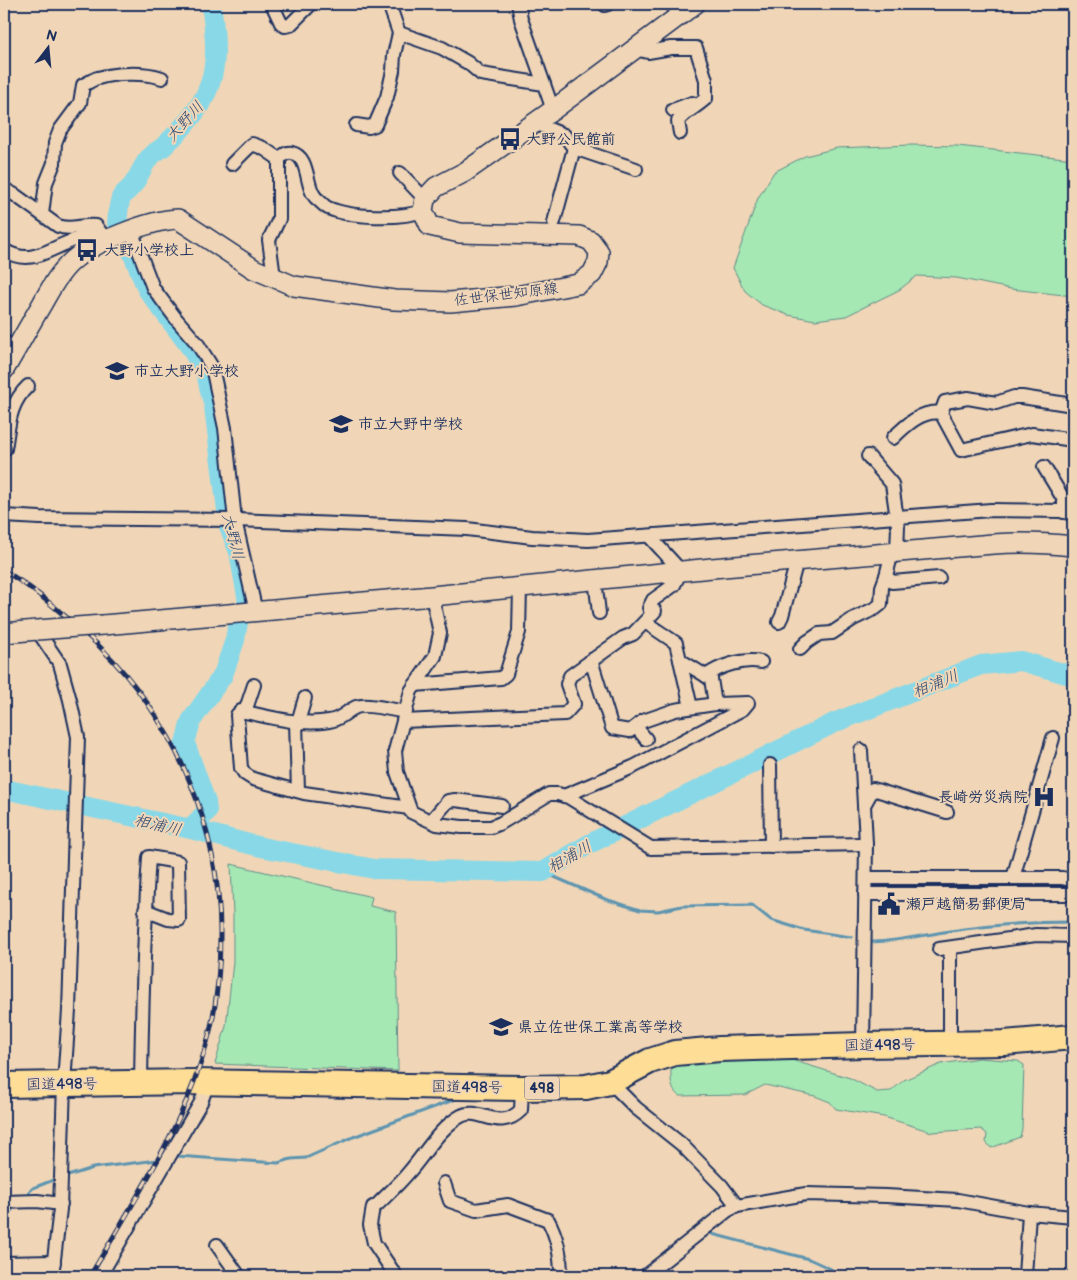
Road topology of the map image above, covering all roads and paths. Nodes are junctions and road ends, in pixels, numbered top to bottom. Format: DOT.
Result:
graph roads {
  1 [pos="272,4"];
  2 [pos="311,4"];
  3 [pos="389,4"];
  4 [pos="518,4"];
  5 [pos="695,4"];
  6 [pos="399,34"];
  7 [pos="635,49"];
  8 [pos="162,78"];
  9 [pos="544,84"];
  10 [pos="706,98"];
  11 [pos="553,110"];
  12 [pos="673,110"];
  13 [pos="534,123"];
  14 [pos="356,124"];
  15 [pos="680,133"];
  16 [pos="574,148"];
  17 [pos="279,159"];
  18 [pos="232,164"];
  19 [pos="636,169"];
  20 [pos="400,173"];
  21 [pos="4,189"];
  22 [pos="424,205"];
  23 [pos="42,214"];
  24 [pos="554,222"];
  25 [pos="131,230"];
  26 [pos="104,237"];
  27 [pos="4,250"];
  28 [pos="274,277"];
  29 [pos="10,345"];
  30 [pos="4,370"];
  31 [pos="28,386"];
  32 [pos="1073,405"];
  33 [pos="941,413"];
  34 [pos="893,438"];
  35 [pos="1073,440"];
  36 [pos="4,449"];
  37 [pos="868,456"];
  38 [pos="1044,467"];
  39 [pos="1068,513"];
  40 [pos="4,516"];
  41 [pos="897,517"];
  42 [pos="235,520"];
  43 [pos="649,536"];
  44 [pos="1073,546"];
  45 [pos="894,552"];
  46 [pos="797,561"];
  47 [pos="681,571"];
  48 [pos="886,576"];
  49 [pos="939,578"];
  50 [pos="595,579"];
  51 [pos="520,587"];
  52 [pos="432,596"];
  53 [pos="256,612"];
  54 [pos="599,613"];
  55 [pos="651,615"];
  56 [pos="779,622"];
  57 [pos="37,630"];
  58 [pos="4,633"];
  59 [pos="800,649"];
  60 [pos="591,660"];
  61 [pos="680,660"];
  62 [pos="761,662"];
  63 [pos="706,676"];
  64 [pos="253,685"];
  65 [pos="415,685"];
  66 [pos="304,698"];
  67 [pos="715,704"];
  68 [pos="691,707"];
  69 [pos="245,712"];
  70 [pos="404,717"];
  71 [pos="297,722"];
  72 [pos="636,727"];
  73 [pos="646,738"];
  74 [pos="1053,738"];
  75 [pos="861,750"];
  76 [pos="770,765"];
  77 [pos="298,791"];
  78 [pos="566,796"];
  79 [pos="864,805"];
  80 [pos="502,806"];
  81 [pos="409,808"];
  82 [pos="947,812"];
  83 [pos="431,821"];
  84 [pos="866,844"];
  85 [pos="771,846"];
  86 [pos="866,878"];
  87 [pos="1013,878"];
  88 [pos="1073,880"];
  89 [pos="866,894"];
  90 [pos="1073,894"];
  91 [pos="145,910"];
  92 [pos="1073,936"];
  93 [pos="1073,1037"];
  94 [pos="950,1044"];
  95 [pos="863,1045"];
  96 [pos="610,1082"];
  97 [pos="141,1083"];
  98 [pos="208,1083"];
  99 [pos="64,1084"];
  100 [pos="4,1085"];
  101 [pos="522,1088"];
  102 [pos="444,1183"];
  103 [pos="4,1202"];
  104 [pos="61,1204"];
  105 [pos="737,1206"];
  106 [pos="1029,1213"];
  107 [pos="1073,1217"];
  108 [pos="217,1246"];
  109 [pos="54,1262"];
  110 [pos="4,1263"];
  111 [pos="52,1276"];
  112 [pos="100,1276"];
  113 [pos="240,1276"];
  114 [pos="396,1276"];
  115 [pos="561,1276"];
  116 [pos="645,1276"];
  117 [pos="1025,1276"];
  1 -- 2 [label="street"];
  3 -- 6 [label="street"];
  4 -- 9 [label="street"];
  5 -- 7 [label="main road"];
  6 -- 9 [label="street"];
  6 -- 14 [label="street"];
  7 -- 10 [label="street"];
  7 -- 11 [label="main road"];
  8 -- 23 [label="street"];
  9 -- 11 [label="street"];
  10 -- 12 [label="street"];
  10 -- 15 [label="street"];
  11 -- 13 [label="main road"];
  13 -- 16 [label="street"];
  13 -- 22 [label="main road"];
  16 -- 19 [label="street"];
  16 -- 24 [label="street"];
  17 -- 18 [label="street"];
  17 -- 22 [label="street"];
  17 -- 28 [label="street"];
  20 -- 22 [label="street"];
  21 -- 23 [label="street"];
  22 -- 28 [label="main road, 佐世保世知原線"];
  23 -- 26 [label="street"];
  25 -- 26 [label="main road, 佐世保世知原線"];
  25 -- 28 [label="main road, 佐世保世知原線"];
  25 -- 42 [label="street"];
  26 -- 27 [label="street"];
  26 -- 29 [label="main road, 佐世保世知原線"];
  29 -- 30 [label="main road, 佐世保世知原線"];
  31 -- 36 [label="street"];
  32 -- 33 [label="street"];
  33 -- 34 [label="street"];
  33 -- 35 [label="street"];
  37 -- 41 [label="street"];
  38 -- 39 [label="street"];
  39 -- 41 [label="street"];
  40 -- 42 [label="street"];
  41 -- 43 [label="street"];
  41 -- 45 [label="street"];
  42 -- 43 [label="street"];
  42 -- 53 [label="street"];
  43 -- 47 [label="street"];
  44 -- 45 [label="main road"];
  45 -- 46 [label="main road"];
  45 -- 48 [label="street"];
  46 -- 47 [label="main road"];
  46 -- 56 [label="street"];
  47 -- 50 [label="main road"];
  47 -- 55 [label="street"];
  48 -- 49 [label="street"];
  48 -- 59 [label="street"];
  50 -- 51 [label="main road"];
  50 -- 54 [label="street"];
  51 -- 52 [label="main road"];
  51 -- 65 [label="street"];
  52 -- 53 [label="main road"];
  52 -- 65 [label="street"];
  53 -- 57 [label="main road, bridge"];
  55 -- 60 [label="street"];
  55 -- 61 [label="street"];
  57 -- 58 [label="main road"];
  57 -- 99 [label="street"];
  60 -- 70 [label="street"];
  60 -- 72 [label="street"];
  61 -- 63 [label="street"];
  61 -- 68 [label="street"];
  62 -- 63 [label="street"];
  63 -- 67 [label="street"];
  64 -- 69 [label="street"];
  65 -- 70 [label="street"];
  66 -- 71 [label="street"];
  67 -- 68 [label="street"];
  67 -- 78 [label="street"];
  68 -- 72 [label="street"];
  69 -- 71 [label="street"];
  69 -- 77 [label="street"];
  70 -- 71 [label="street"];
  70 -- 81 [label="street"];
  71 -- 77 [label="street"];
  72 -- 73 [label="street"];
  74 -- 87 [label="street"];
  75 -- 79 [label="street"];
  76 -- 85 [label="street"];
  77 -- 81 [label="street"];
  78 -- 83 [label="street"];
  78 -- 85 [label="street"];
  79 -- 82 [label="street"];
  79 -- 84 [label="street"];
  80 -- 83 [label="street"];
  81 -- 83 [label="street"];
  84 -- 85 [label="street"];
  84 -- 86 [label="street"];
  86 -- 87 [label="street"];
  86 -- 89 [label="street"];
  87 -- 88 [label="street"];
  89 -- 90 [label="street"];
  89 -- 95 [label="street"];
  91 -- 91 [label="street"];
  91 -- 97 [label="street"];
  92 -- 94 [label="street"];
  93 -- 94 [label="highway, 国道498号 / 498"];
  94 -- 95 [label="highway, 国道498号 / 498"];
  95 -- 96 [label="highway, 国道498号 / 498"];
  96 -- 101 [label="highway, 国道498号 / 498"];
  96 -- 105 [label="street"];
  97 -- 98 [label="highway, 国道498号 / 498"];
  97 -- 99 [label="highway, 国道498号 / 498"];
  98 -- 101 [label="highway, 国道498号 / 498"];
  98 -- 112 [label="street"];
  99 -- 100 [label="highway, 国道498号 / 498"];
  99 -- 104 [label="street"];
  101 -- 114 [label="street"];
  102 -- 115 [label="street"];
  103 -- 104 [label="street"];
  104 -- 109 [label="street"];
  105 -- 106 [label="street"];
  105 -- 116 [label="street"];
  106 -- 107 [label="street"];
  106 -- 117 [label="street"];
  108 -- 113 [label="street"];
  109 -- 110 [label="street"];
  109 -- 111 [label="street"];
}
